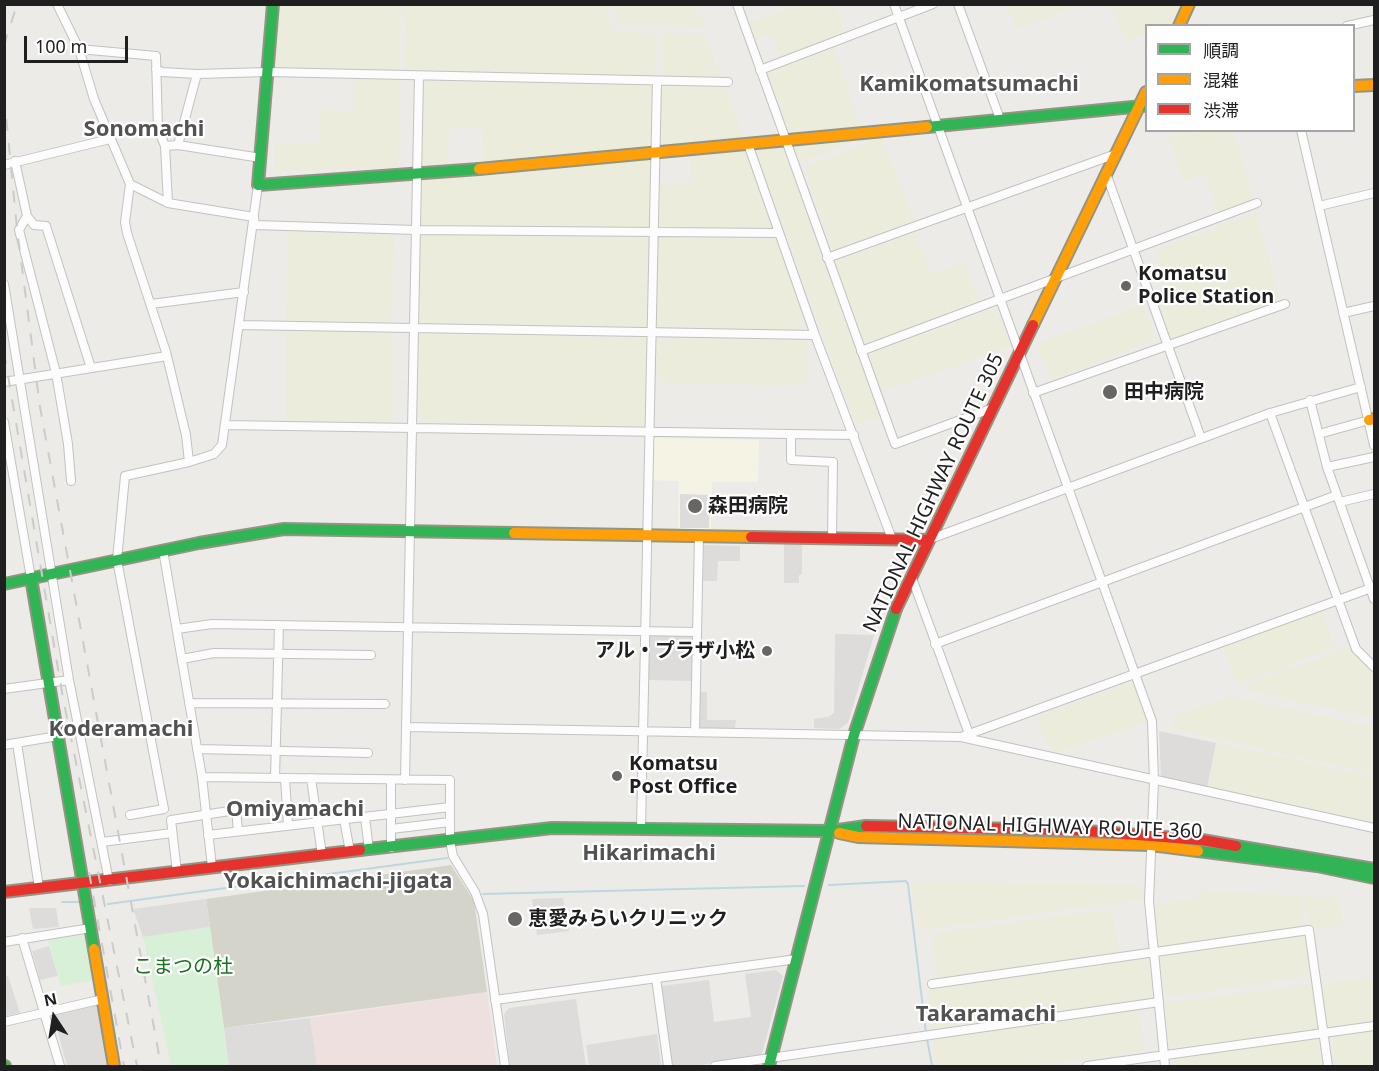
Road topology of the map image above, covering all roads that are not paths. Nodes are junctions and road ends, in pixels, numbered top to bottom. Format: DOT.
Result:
graph roads {
  1 [pos="57,4"];
  2 [pos="273,4"];
  3 [pos="737,4"];
  4 [pos="894,4"];
  5 [pos="933,4"];
  6 [pos="958,4"];
  7 [pos="1189,4"];
  8 [pos="899,17"];
  9 [pos="1374,20"];
  10 [pos="1180,24"];
  11 [pos="1355,24"];
  12 [pos="79,49"];
  13 [pos="156,69"];
  14 [pos="760,70"];
  15 [pos="268,72"];
  16 [pos="197,74"];
  17 [pos="419,76"];
  18 [pos="657,81"];
  19 [pos="728,82"];
  20 [pos="1374,85"];
  21 [pos="1355,87"];
  22 [pos="1143,106"];
  23 [pos="1000,119"];
  24 [pos="937,124"];
  25 [pos="1301,132"];
  26 [pos="783,138"];
  27 [pos="110,139"];
  28 [pos="748,144"];
  29 [pos="178,145"];
  30 [pos="165,146"];
  31 [pos="656,153"];
  32 [pos="1116,153"];
  33 [pos="261,158"];
  34 [pos="15,160"];
  35 [pos="4,165"];
  36 [pos="417,175"];
  37 [pos="1107,176"];
  38 [pos="130,184"];
  39 [pos="258,185"];
  40 [pos="1374,193"];
  41 [pos="168,203"];
  42 [pos="1257,203"];
  43 [pos="965,206"];
  44 [pos="1319,206"];
  45 [pos="27,216"];
  46 [pos="254,217"];
  47 [pos="416,230"];
  48 [pos="654,233"];
  49 [pos="779,233"];
  50 [pos="1133,252"];
  51 [pos="827,258"];
  52 [pos="1055,280"];
  53 [pos="4,284"];
  54 [pos="244,291"];
  55 [pos="1000,301"];
  56 [pos="151,304"];
  57 [pos="1285,304"];
  58 [pos="1374,306"];
  59 [pos="1343,313"];
  60 [pos="240,325"];
  61 [pos="414,328"];
  62 [pos="652,332"];
  63 [pos="816,335"];
  64 [pos="1169,346"];
  65 [pos="861,351"];
  66 [pos="1018,355"];
  67 [pos="166,356"];
  68 [pos="91,368"];
  69 [pos="57,373"];
  70 [pos="19,380"];
  71 [pos="4,382"];
  72 [pos="1361,387"];
  73 [pos="1033,393"];
  74 [pos="1310,400"];
  75 [pos="994,408"];
  76 [pos="1270,412"];
  77 [pos="1372,419"];
  78 [pos="4,422"];
  79 [pos="225,425"];
  80 [pos="413,429"];
  81 [pos="650,432"];
  82 [pos="791,434"];
  83 [pos="1319,434"];
  84 [pos="854,435"];
  85 [pos="1201,438"];
  86 [pos="1374,445"];
  87 [pos="1374,456"];
  88 [pos="189,462"];
  89 [pos="1327,467"];
  90 [pos="71,482"];
  91 [pos="15,487"];
  92 [pos="1068,488"];
  93 [pos="4,489"];
  94 [pos="1374,494"];
  95 [pos="1339,498"];
  96 [pos="1304,507"];
  97 [pos="409,531"];
  98 [pos="648,535"];
  99 [pos="699,536"];
  100 [pos="832,538"];
  101 [pos="892,539"];
  102 [pos="929,540"];
  103 [pos="163,550"];
  104 [pos="117,560"];
  105 [pos="51,574"];
  106 [pos="912,578"];
  107 [pos="31,579"];
  108 [pos="1102,582"];
  109 [pos="4,584"];
  110 [pos="1373,588"];
  111 [pos="1374,599"];
  112 [pos="1340,601"];
  113 [pos="279,625"];
  114 [pos="409,628"];
  115 [pos="177,629"];
  116 [pos="646,632"];
  117 [pos="697,632"];
  118 [pos="935,644"];
  119 [pos="279,653"];
  120 [pos="371,655"];
  121 [pos="182,659"];
  122 [pos="1374,667"];
  123 [pos="1135,675"];
  124 [pos="69,680"];
  125 [pos="48,683"];
  126 [pos="4,688"];
  127 [pos="189,703"];
  128 [pos="278,703"];
  129 [pos="385,704"];
  130 [pos="406,727"];
  131 [pos="644,731"];
  132 [pos="695,732"];
  133 [pos="969,734"];
  134 [pos="854,735"];
  135 [pos="58,736"];
  136 [pos="961,737"];
  137 [pos="17,743"];
  138 [pos="4,745"];
  139 [pos="197,749"];
  140 [pos="276,752"];
  141 [pos="368,753"];
  142 [pos="202,777"];
  143 [pos="275,777"];
  144 [pos="285,778"];
  145 [pos="311,778"];
  146 [pos="391,780"];
  147 [pos="405,780"];
  148 [pos="1154,781"];
  149 [pos="450,807"];
  150 [pos="130,814"];
  151 [pos="206,814"];
  152 [pos="390,814"];
  153 [pos="365,816"];
  154 [pos="344,819"];
  155 [pos="318,822"];
  156 [pos="450,822"];
  157 [pos="288,825"];
  158 [pos="641,828"];
  159 [pos="1374,828"];
  160 [pos="390,829"];
  161 [pos="238,831"];
  162 [pos="831,831"];
  163 [pos="172,833"];
  164 [pos="208,834"];
  165 [pos="1152,840"];
  166 [pos="450,841"];
  167 [pos="102,842"];
  168 [pos="391,848"];
  169 [pos="369,850"];
  170 [pos="350,852"];
  171 [pos="322,855"];
  172 [pos="212,867"];
  173 [pos="1374,869"];
  174 [pos="177,872"];
  175 [pos="1374,878"];
  176 [pos="109,880"];
  177 [pos="84,884"];
  178 [pos="39,888"];
  179 [pos="4,892"];
  180 [pos="91,928"];
  181 [pos="22,938"];
  182 [pos="4,942"];
  183 [pos="1154,950"];
  184 [pos="797,959"];
  185 [pos="656,978"];
  186 [pos="932,984"];
  187 [pos="103,999"];
  188 [pos="495,1000"];
  189 [pos="1158,1002"];
  190 [pos="45,1012"];
  191 [pos="4,1022"];
  192 [pos="1374,1026"];
  193 [pos="1323,1033"];
  194 [pos="1163,1055"];
  195 [pos="770,1063"];
  196 [pos="60,1066"];
  197 [pos="114,1066"];
  198 [pos="505,1066"];
  199 [pos="668,1066"];
  200 [pos="715,1066"];
  201 [pos="1087,1066"];
  202 [pos="1165,1066"];
  203 [pos="1328,1066"];
  1 -- 12 [label="street"];
  2 -- 15 [label="main road"];
  3 -- 14 [label="street"];
  4 -- 8 [label="street"];
  5 -- 8 [label="street"];
  6 -- 23 [label="street"];
  7 -- 10 [label="main road"];
  8 -- 14 [label="street"];
  8 -- 24 [label="street"];
  9 -- 11 [label="street"];
  12 -- 13 [label="street"];
  12 -- 27 [label="street"];
  13 -- 16 [label="street"];
  13 -- 30 [label="street"];
  14 -- 26 [label="street"];
  15 -- 16 [label="street"];
  15 -- 17 [label="street"];
  15 -- 33 [label="main road"];
  16 -- 29 [label="street"];
  17 -- 18 [label="street"];
  17 -- 36 [label="street"];
  18 -- 19 [label="street"];
  18 -- 31 [label="street"];
  20 -- 21 [label="main road"];
  22 -- 23 [label="main road"];
  22 -- 32 [label="main road, NATIONAL HIGHWAY ROUTE 305"];
  23 -- 24 [label="main road"];
  24 -- 26 [label="main road"];
  24 -- 43 [label="street"];
  25 -- 44 [label="street"];
  26 -- 28 [label="main road"];
  26 -- 51 [label="street"];
  27 -- 34 [label="street"];
  27 -- 38 [label="street"];
  28 -- 31 [label="main road"];
  28 -- 49 [label="street"];
  29 -- 30 [label="street"];
  29 -- 33 [label="street"];
  30 -- 41 [label="street"];
  31 -- 36 [label="main road"];
  31 -- 48 [label="street"];
  32 -- 37 [label="main road, NATIONAL HIGHWAY ROUTE 305"];
  32 -- 43 [label="street"];
  33 -- 39 [label="main road"];
  34 -- 35 [label="street"];
  34 -- 45 [label="street"];
  36 -- 39 [label="main road"];
  36 -- 47 [label="street"];
  37 -- 50 [label="street"];
  37 -- 52 [label="main road, NATIONAL HIGHWAY ROUTE 305"];
  38 -- 41 [label="street"];
  38 -- 56 [label="street"];
  39 -- 46 [label="street"];
  40 -- 44 [label="street"];
  41 -- 46 [label="street"];
  42 -- 50 [label="street"];
  43 -- 51 [label="street"];
  43 -- 55 [label="street"];
  44 -- 59 [label="street"];
  45 -- 68 [label="street"];
  45 -- 69 [label="street"];
  46 -- 47 [label="street"];
  46 -- 54 [label="street"];
  47 -- 48 [label="street"];
  47 -- 61 [label="street"];
  48 -- 49 [label="street"];
  48 -- 62 [label="street"];
  49 -- 63 [label="street"];
  50 -- 52 [label="street"];
  50 -- 64 [label="street"];
  51 -- 65 [label="street"];
  52 -- 55 [label="street"];
  52 -- 66 [label="main road, NATIONAL HIGHWAY ROUTE 305"];
  53 -- 70 [label="street"];
  54 -- 56 [label="street"];
  54 -- 60 [label="street"];
  55 -- 65 [label="street"];
  55 -- 66 [label="street"];
  56 -- 67 [label="street"];
  57 -- 64 [label="street"];
  58 -- 59 [label="street"];
  59 -- 72 [label="street"];
  60 -- 61 [label="street"];
  60 -- 79 [label="street"];
  61 -- 62 [label="street"];
  61 -- 80 [label="street"];
  62 -- 63 [label="street"];
  62 -- 81 [label="street"];
  63 -- 84 [label="street"];
  64 -- 73 [label="street"];
  64 -- 85 [label="street"];
  65 -- 75 [label="street"];
  66 -- 73 [label="street"];
  66 -- 75 [label="main road, NATIONAL HIGHWAY ROUTE 305"];
  67 -- 68 [label="street"];
  67 -- 88 [label="street"];
  68 -- 69 [label="street"];
  69 -- 70 [label="street"];
  69 -- 90 [label="street"];
  70 -- 71 [label="street"];
  70 -- 105 [label="street"];
  72 -- 74 [label="street"];
  72 -- 77 [label="street"];
  73 -- 92 [label="street"];
  74 -- 76 [label="street"];
  74 -- 83 [label="street"];
  75 -- 102 [label="main road, NATIONAL HIGHWAY ROUTE 305"];
  76 -- 85 [label="street"];
  76 -- 96 [label="street"];
  77 -- 83 [label="street"];
  77 -- 86 [label="street"];
  78 -- 91 [label="street"];
  79 -- 80 [label="street"];
  79 -- 88 [label="street"];
  80 -- 81 [label="street"];
  80 -- 97 [label="street"];
  81 -- 82 [label="street"];
  81 -- 98 [label="street"];
  82 -- 84 [label="street"];
  82 -- 100 [label="street"];
  83 -- 89 [label="street"];
  84 -- 101 [label="street"];
  85 -- 92 [label="street"];
  87 -- 89 [label="street"];
  88 -- 104 [label="street"];
  89 -- 95 [label="street"];
  91 -- 93 [label="street"];
  91 -- 107 [label="street"];
  92 -- 102 [label="street"];
  92 -- 108 [label="street"];
  94 -- 95 [label="street"];
  95 -- 96 [label="street"];
  95 -- 110 [label="street"];
  96 -- 108 [label="street"];
  96 -- 112 [label="street"];
  97 -- 98 [label="main road"];
  97 -- 103 [label="main road"];
  97 -- 114 [label="street"];
  98 -- 99 [label="main road"];
  98 -- 116 [label="street"];
  99 -- 100 [label="main road"];
  99 -- 117 [label="street"];
  100 -- 101 [label="main road"];
  101 -- 102 [label="main road"];
  102 -- 106 [label="main road, NATIONAL HIGHWAY ROUTE 305"];
  103 -- 104 [label="main road"];
  103 -- 115 [label="street"];
  104 -- 105 [label="main road"];
  104 -- 150 [label="street"];
  105 -- 107 [label="main road"];
  105 -- 124 [label="street"];
  106 -- 118 [label="street"];
  106 -- 134 [label="main road, NATIONAL HIGHWAY ROUTE 305"];
  107 -- 109 [label="main road"];
  107 -- 125 [label="main road"];
  108 -- 118 [label="street"];
  108 -- 123 [label="street"];
  110 -- 111 [label="street"];
  110 -- 112 [label="street"];
  112 -- 122 [label="street"];
  112 -- 123 [label="street"];
  113 -- 114 [label="street"];
  113 -- 115 [label="street"];
  113 -- 119 [label="street"];
  114 -- 116 [label="street"];
  114 -- 130 [label="street"];
  115 -- 121 [label="street"];
  116 -- 117 [label="street"];
  116 -- 131 [label="street"];
  117 -- 132 [label="street"];
  118 -- 133 [label="street"];
  119 -- 120 [label="street"];
  119 -- 121 [label="street"];
  119 -- 128 [label="street"];
  121 -- 127 [label="street"];
  123 -- 133 [label="street"];
  123 -- 148 [label="street"];
  124 -- 125 [label="street"];
  124 -- 167 [label="street"];
  125 -- 126 [label="street"];
  125 -- 135 [label="main road"];
  127 -- 128 [label="street"];
  127 -- 139 [label="street"];
  128 -- 129 [label="street"];
  128 -- 140 [label="street"];
  130 -- 131 [label="street"];
  130 -- 147 [label="street"];
  131 -- 132 [label="street"];
  131 -- 158 [label="street"];
  132 -- 134 [label="street"];
  133 -- 136 [label="street"];
  134 -- 136 [label="street"];
  134 -- 162 [label="main road, NATIONAL HIGHWAY ROUTE 305"];
  135 -- 137 [label="street"];
  135 -- 177 [label="main road"];
  136 -- 148 [label="street"];
  137 -- 138 [label="street"];
  137 -- 178 [label="street"];
  139 -- 140 [label="street"];
  139 -- 142 [label="street"];
  140 -- 141 [label="street"];
  140 -- 143 [label="street"];
  142 -- 143 [label="street"];
  142 -- 151 [label="street"];
  143 -- 144 [label="street"];
  144 -- 145 [label="street"];
  144 -- 157 [label="street"];
  145 -- 146 [label="street"];
  145 -- 155 [label="street"];
  146 -- 147 [label="street"];
  146 -- 152 [label="street"];
  147 -- 149 [label="street"];
  148 -- 159 [label="street"];
  148 -- 165 [label="street"];
  149 -- 152 [label="street"];
  149 -- 156 [label="street"];
  151 -- 161 [label="street"];
  151 -- 163 [label="street"];
  151 -- 164 [label="street"];
  152 -- 153 [label="street"];
  152 -- 160 [label="street"];
  153 -- 154 [label="street"];
  153 -- 169 [label="street"];
  154 -- 155 [label="street"];
  154 -- 170 [label="street"];
  155 -- 157 [label="street"];
  155 -- 171 [label="street"];
  156 -- 160 [label="street"];
  156 -- 166 [label="street"];
  157 -- 161 [label="street"];
  158 -- 162 [label="main road, NATIONAL HIGHWAY ROUTE 360"];
  158 -- 166 [label="main road, NATIONAL HIGHWAY ROUTE 360"];
  160 -- 168 [label="street"];
  161 -- 164 [label="street"];
  162 -- 165 [label="main road, NATIONAL HIGHWAY ROUTE 360"];
  162 -- 184 [label="main road, NATIONAL HIGHWAY ROUTE 305"];
  163 -- 167 [label="street"];
  163 -- 174 [label="street"];
  164 -- 172 [label="street"];
  165 -- 173 [label="main road, NATIONAL HIGHWAY ROUTE 360"];
  165 -- 175 [label="main road, NATIONAL HIGHWAY ROUTE 360"];
  165 -- 183 [label="street"];
  166 -- 168 [label="main road, NATIONAL HIGHWAY ROUTE 360"];
  166 -- 188 [label="street"];
  167 -- 176 [label="street"];
  168 -- 169 [label="main road, NATIONAL HIGHWAY ROUTE 360"];
  169 -- 170 [label="main road, NATIONAL HIGHWAY ROUTE 360"];
  170 -- 171 [label="main road, NATIONAL HIGHWAY ROUTE 360"];
  171 -- 172 [label="main road, NATIONAL HIGHWAY ROUTE 360"];
  172 -- 174 [label="main road, NATIONAL HIGHWAY ROUTE 360"];
  174 -- 176 [label="main road, NATIONAL HIGHWAY ROUTE 360"];
  176 -- 177 [label="main road, NATIONAL HIGHWAY ROUTE 360"];
  177 -- 178 [label="main road, NATIONAL HIGHWAY ROUTE 360"];
  177 -- 180 [label="main road"];
  178 -- 179 [label="main road, NATIONAL HIGHWAY ROUTE 360"];
  180 -- 181 [label="street"];
  180 -- 187 [label="main road"];
  181 -- 182 [label="street"];
  181 -- 190 [label="street"];
  183 -- 186 [label="street"];
  183 -- 189 [label="street"];
  183 -- 193 [label="street"];
  184 -- 185 [label="street"];
  184 -- 195 [label="main road, NATIONAL HIGHWAY ROUTE 305"];
  185 -- 188 [label="street"];
  185 -- 199 [label="street"];
  187 -- 190 [label="street"];
  187 -- 197 [label="main road"];
  188 -- 198 [label="street"];
  189 -- 194 [label="street"];
  189 -- 195 [label="street"];
  190 -- 191 [label="street"];
  190 -- 196 [label="street"];
  192 -- 193 [label="street"];
  193 -- 194 [label="street"];
  193 -- 203 [label="street"];
  194 -- 201 [label="street"];
  194 -- 202 [label="street"];
  195 -- 200 [label="street"];
}
